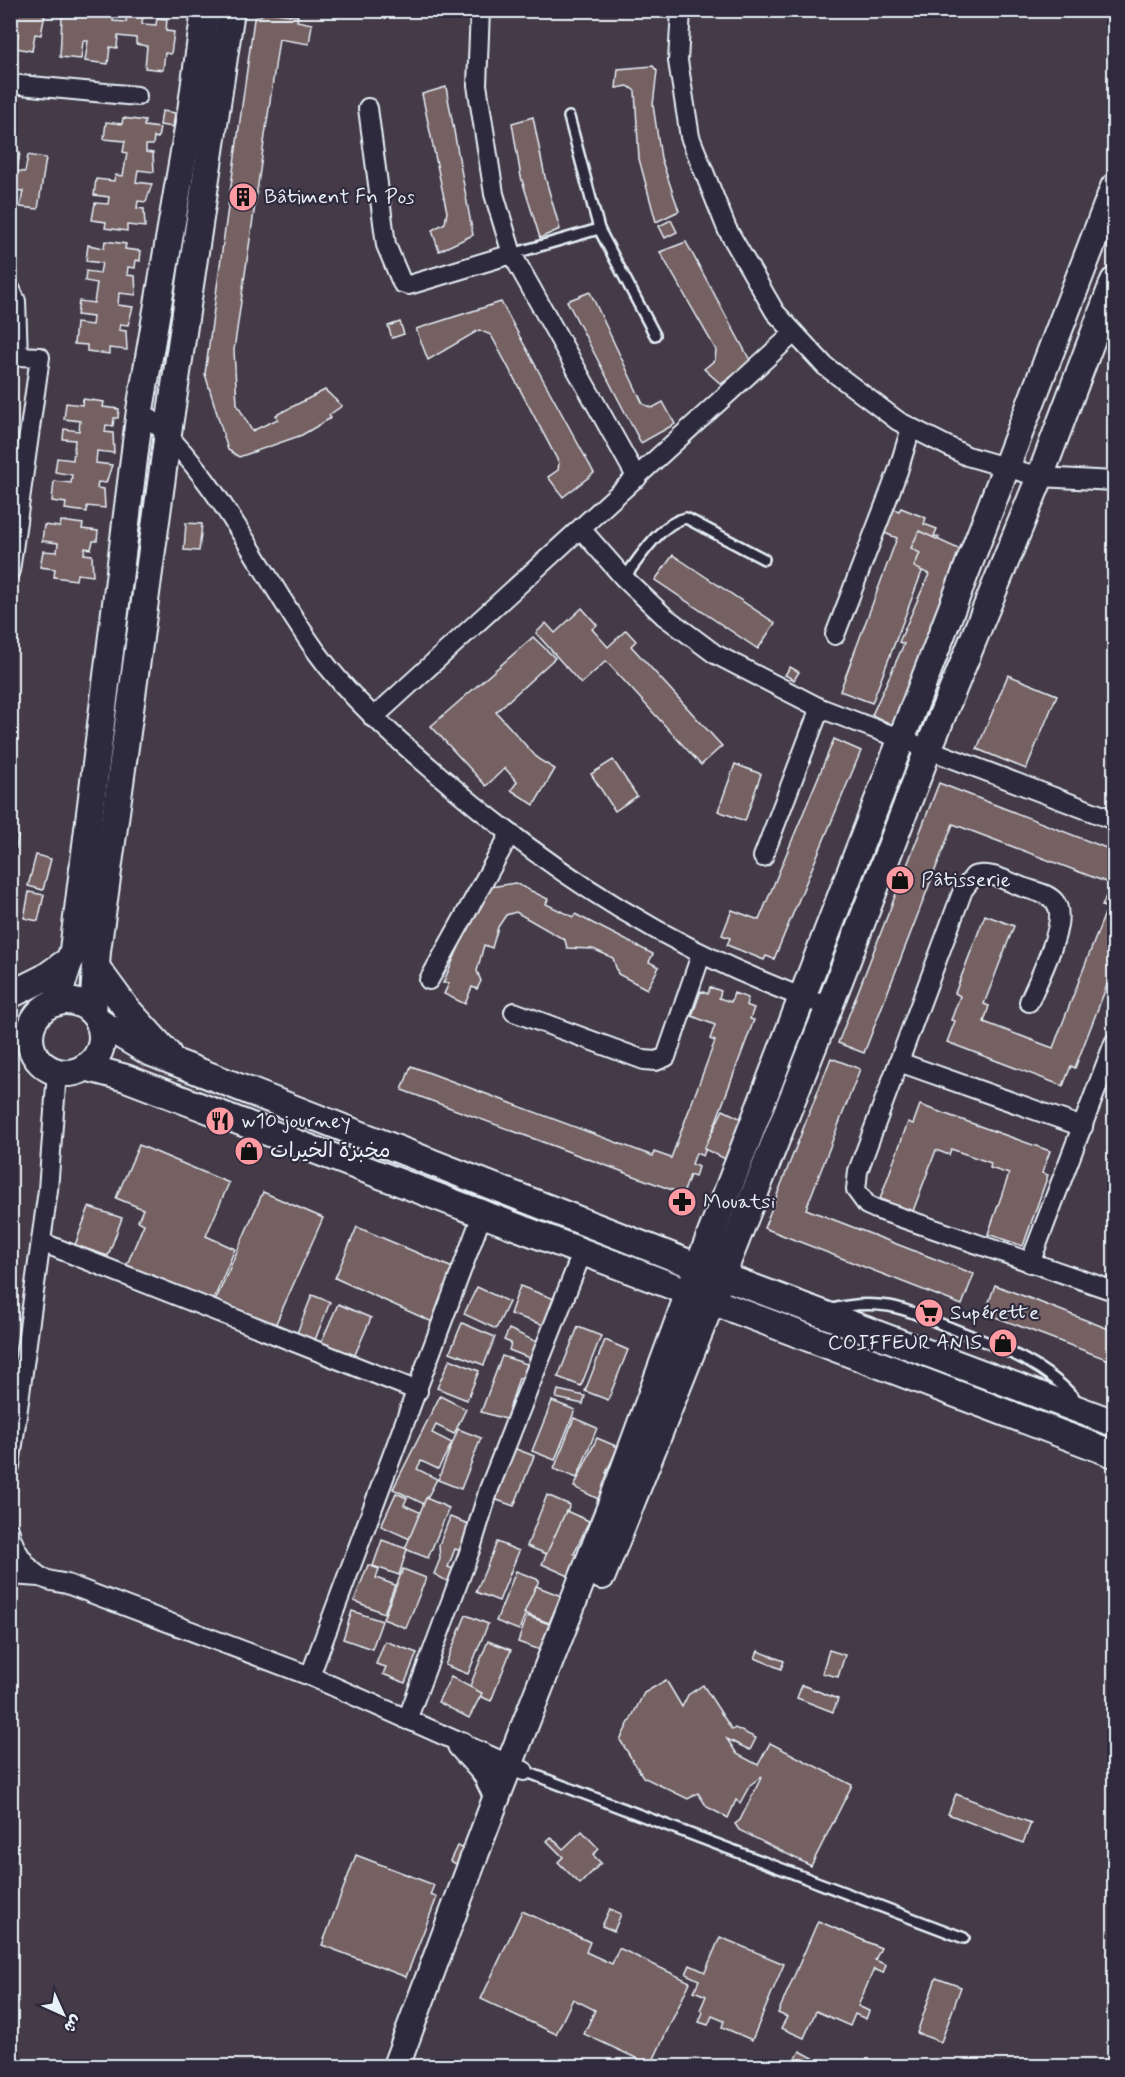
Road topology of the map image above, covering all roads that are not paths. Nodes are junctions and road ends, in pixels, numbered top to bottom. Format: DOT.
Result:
graph roads {
  1 [pos="205,10"];
  2 [pos="231,10"];
  3 [pos="480,10"];
  4 [pos="681,10"];
  5 [pos="10,84"];
  6 [pos="137,96"];
  7 [pos="368,108"];
  8 [pos="569,117"];
  9 [pos="1114,187"];
  10 [pos="599,229"];
  11 [pos="512,254"];
  12 [pos="1114,281"];
  13 [pos="10,288"];
  14 [pos="794,333"];
  15 [pos="655,335"];
  16 [pos="140,410"];
  17 [pos="911,428"];
  18 [pos="168,433"];
  19 [pos="1006,469"];
  20 [pos="1040,477"];
  21 [pos="637,478"];
  22 [pos="1114,481"];
  23 [pos="581,529"];
  24 [pos="764,559"];
  25 [pos="10,571"];
  26 [pos="624,578"];
  27 [pos="834,635"];
  28 [pos="820,708"];
  29 [pos="373,718"];
  30 [pos="902,740"];
  31 [pos="928,750"];
  32 [pos="1114,820"];
  33 [pos="510,834"];
  34 [pos="763,857"];
  35 [pos="701,955"];
  36 [pos="70,959"];
  37 [pos="96,967"];
  38 [pos="429,980"];
  39 [pos="10,995"];
  40 [pos="801,998"];
  41 [pos="10,1002"];
  42 [pos="1029,1002"];
  43 [pos="49,1007"];
  44 [pos="829,1007"];
  45 [pos="514,1012"];
  46 [pos="96,1018"];
  47 [pos="21,1038"];
  48 [pos="1114,1043"];
  49 [pos="177,1062"];
  50 [pos="899,1062"];
  51 [pos="85,1067"];
  52 [pos="57,1072"];
  53 [pos="1083,1127"];
  54 [pos="483,1215"];
  55 [pos="41,1242"];
  56 [pos="582,1252"];
  57 [pos="1030,1263"];
  58 [pos="706,1283"];
  59 [pos="1114,1291"];
  60 [pos="418,1391"];
  61 [pos="1114,1423"];
  62 [pos="1114,1454"];
  63 [pos="10,1466"];
  64 [pos="10,1532"];
  65 [pos="10,1575"];
  66 [pos="40,1577"];
  67 [pos="309,1676"];
  68 [pos="406,1720"];
  69 [pos="461,1745"];
  70 [pos="516,1769"];
  71 [pos="497,1796"];
  72 [pos="964,1938"];
  73 [pos="396,2067"];
  74 [pos="413,2067"];
  1 -- 16 [label="main road"];
  2 -- 18 [label="main road"];
  3 -- 11 [label="street"];
  4 -- 14 [label="street"];
  5 -- 6 [label="street"];
  7 -- 11 [label="street"];
  8 -- 10 [label="lane"];
  9 -- 19 [label="main road"];
  10 -- 11 [label="lane"];
  10 -- 15 [label="lane"];
  11 -- 21 [label="street"];
  12 -- 20 [label="main road"];
  13 -- 25 [label="street"];
  14 -- 17 [label="street"];
  14 -- 21 [label="street"];
  16 -- 18 [label="street"];
  16 -- 36 [label="main road"];
  17 -- 19 [label="street"];
  17 -- 27 [label="street"];
  18 -- 29 [label="street"];
  18 -- 37 [label="main road"];
  19 -- 20 [label="street"];
  19 -- 30 [label="main road"];
  20 -- 22 [label="street"];
  20 -- 31 [label="main road"];
  21 -- 23 [label="street"];
  23 -- 26 [label="street"];
  23 -- 29 [label="street"];
  24 -- 26 [label="lane"];
  26 -- 28 [label="street"];
  28 -- 30 [label="street"];
  28 -- 34 [label="street"];
  29 -- 33 [label="street"];
  30 -- 31 [label="street"];
  30 -- 40 [label="main road"];
  31 -- 32 [label="street"];
  31 -- 44 [label="main road"];
  33 -- 35 [label="street"];
  33 -- 38 [label="street"];
  35 -- 40 [label="street"];
  35 -- 45 [label="street"];
  36 -- 39 [label="main road"];
  36 -- 43 [label="main road"];
  37 -- 46 [label="main road"];
  37 -- 49 [label="main road"];
  40 -- 44 [label="street"];
  40 -- 58 [label="main road"];
  41 -- 43 [label="main road"];
  42 -- 50 [label="street"];
  43 -- 46 [label="main road"];
  43 -- 47 [label="main road"];
  44 -- 58 [label="main road"];
  46 -- 49 [label="main road"];
  46 -- 51 [label="main road"];
  47 -- 52 [label="main road"];
  48 -- 53 [label="street"];
  49 -- 58 [label="main road"];
  50 -- 53 [label="street"];
  50 -- 57 [label="street"];
  51 -- 52 [label="main road"];
  51 -- 54 [label="main road"];
  52 -- 55 [label="street"];
  53 -- 57 [label="street"];
  54 -- 56 [label="main road"];
  54 -- 60 [label="street"];
  55 -- 60 [label="street"];
  55 -- 63 [label="street"];
  56 -- 58 [label="main road"];
  56 -- 68 [label="street"];
  57 -- 59 [label="street"];
  58 -- 61 [label="main road"];
  58 -- 62 [label="main road"];
  58 -- 70 [label="main road"];
  60 -- 67 [label="street"];
  64 -- 66 [label="street"];
  65 -- 66 [label="street"];
  66 -- 67 [label="street"];
  67 -- 68 [label="street"];
  68 -- 69 [label="street"];
  69 -- 70 [label="street"];
  69 -- 71 [label="main road"];
  70 -- 71 [label="main road"];
  70 -- 72 [label="lane"];
  70 -- 74 [label="main road"];
  71 -- 73 [label="main road"];
}
